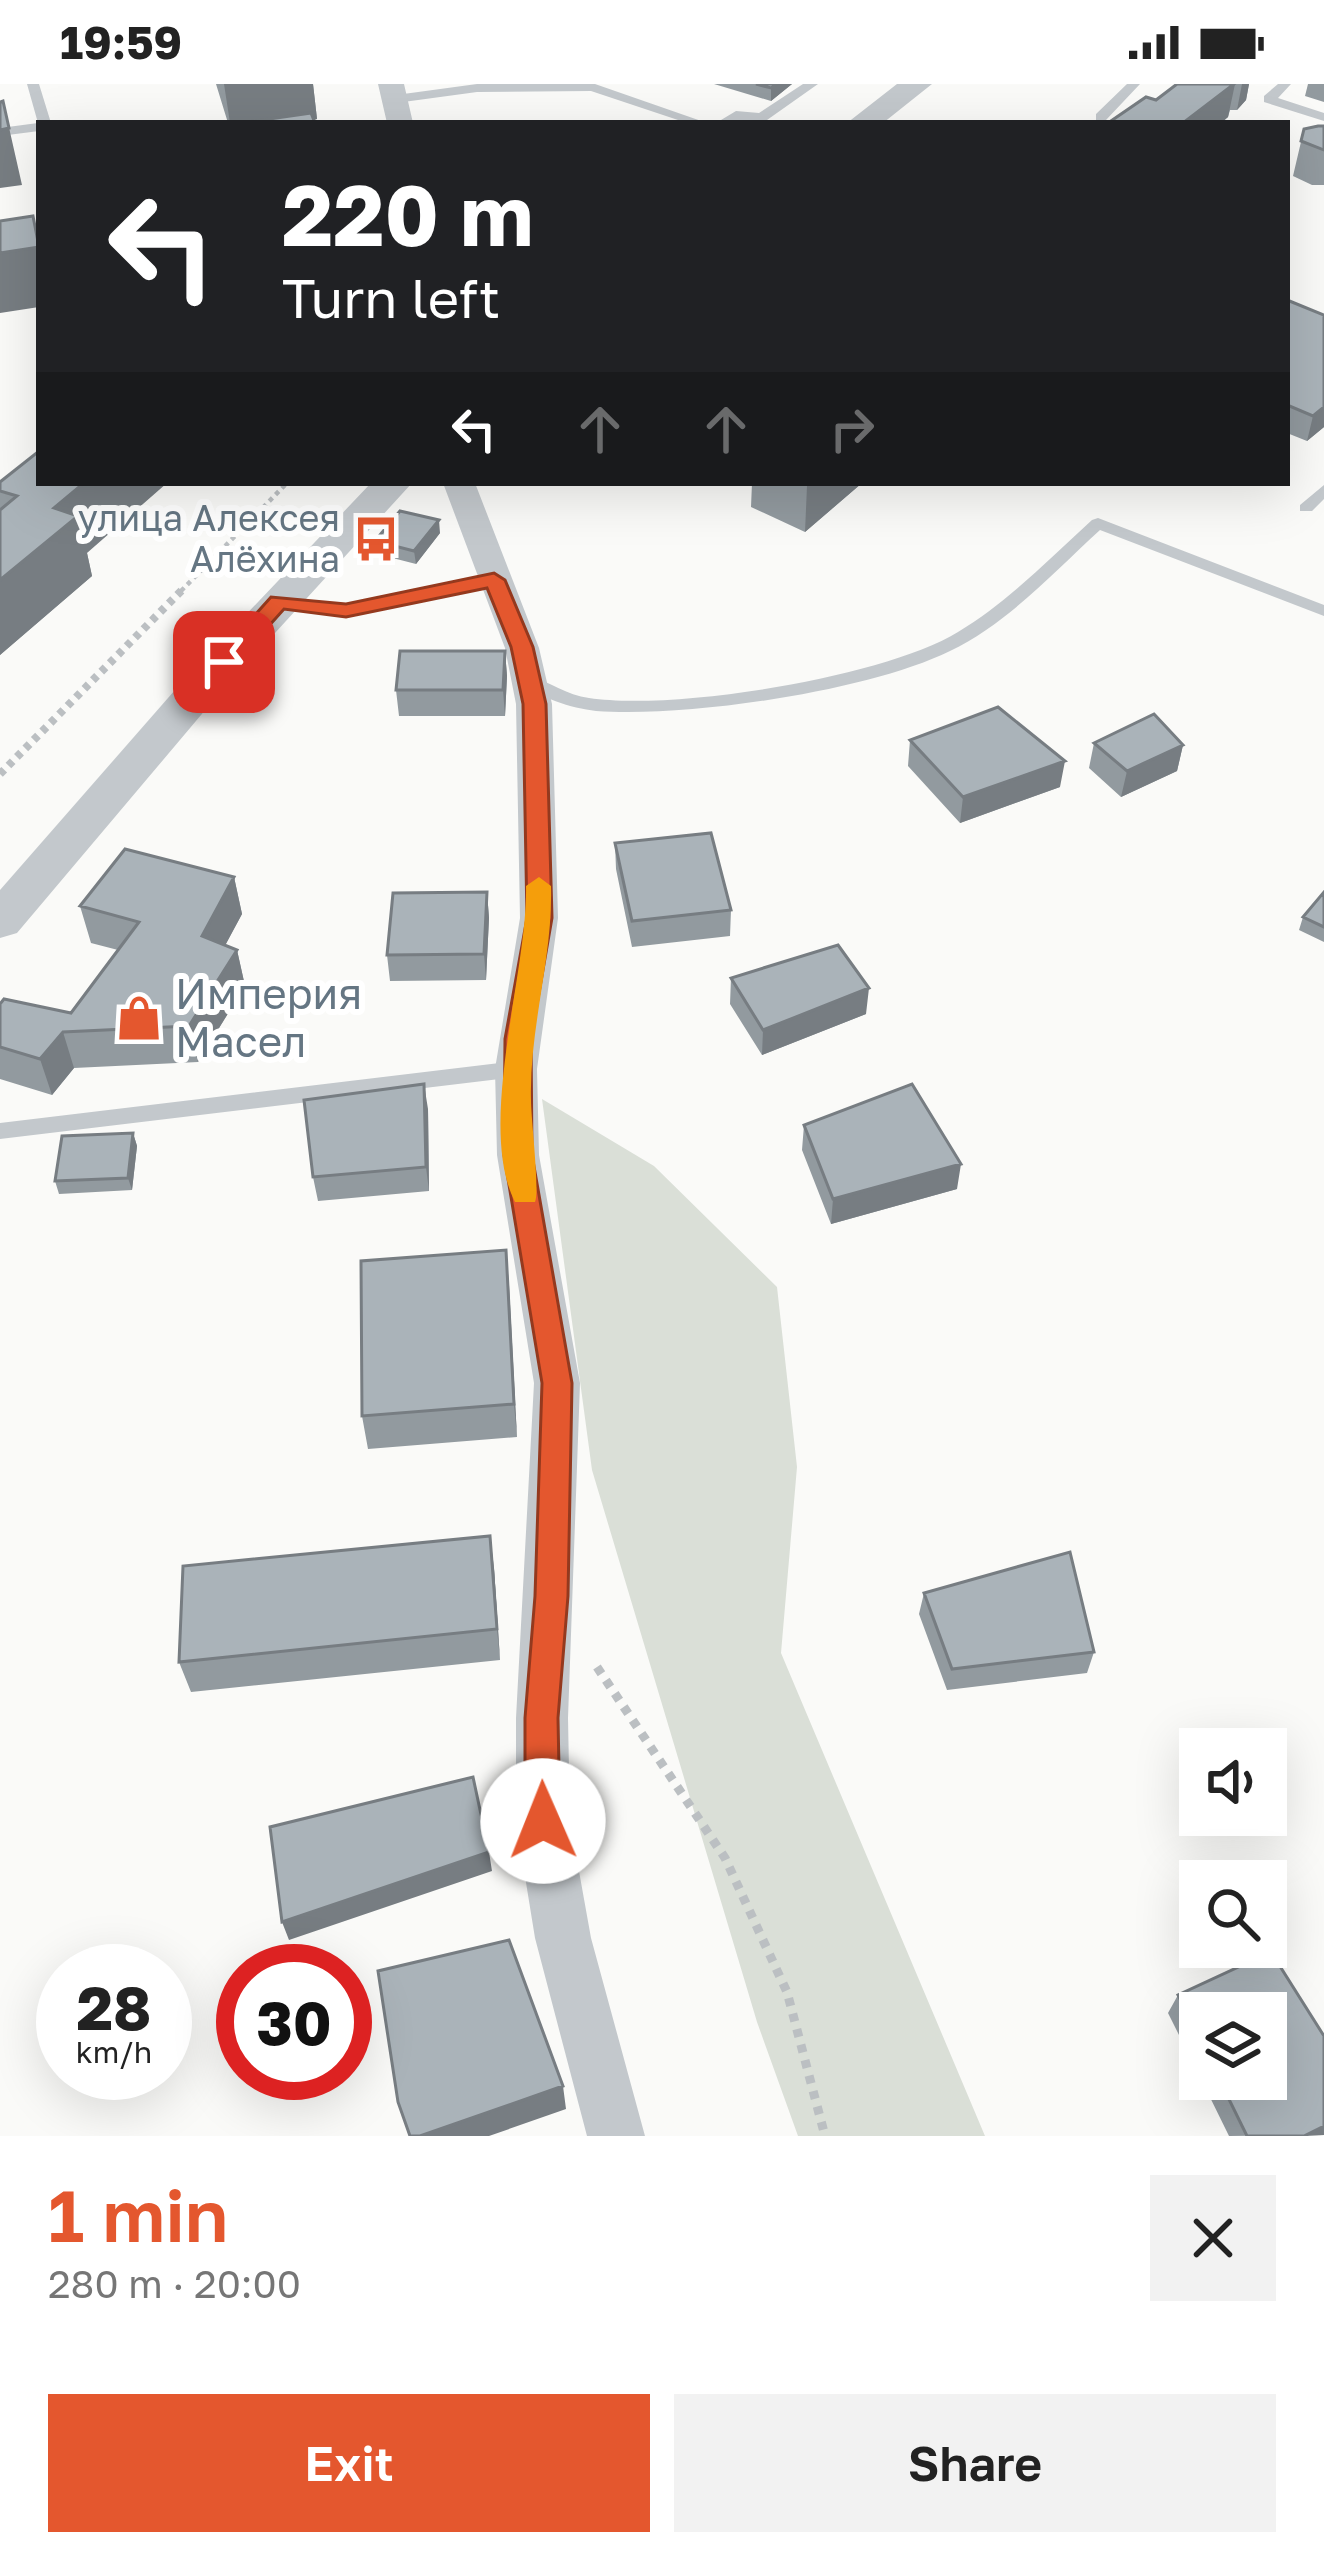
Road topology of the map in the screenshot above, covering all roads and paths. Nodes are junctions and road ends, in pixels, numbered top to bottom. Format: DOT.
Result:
graph roads {
  1 [pos="33,84"];
  2 [pos="812,84"];
  3 [pos="917,84"];
  4 [pos="1134,84"];
  5 [pos="1285,84"];
  6 [pos="615,87"];
  7 [pos="396,102"];
  8 [pos="1102,117"];
  9 [pos="1324,117"];
  10 [pos="41,120"];
  11 [pos="693,120"];
  12 [pos="728,120"];
  13 [pos="867,120"];
  14 [pos="36,126"];
  15 [pos="0,132"];
  16 [pos="284,486"];
  17 [pos="390,486"];
  18 [pos="460,486"];
  19 [pos="1324,490"];
  20 [pos="1306,508"];
  21 [pos="494,580"];
  22 [pos="278,602"];
  23 [pos="1324,611"];
  24 [pos="529,681"];
  25 [pos="0,774"];
  26 [pos="0,921"];
  27 [pos="516,1069"];
  28 [pos="0,1131"];
  29 [pos="551,1596"];
  30 [pos="616,2136"];
  31 [pos="825,2136"];
  1 -- 10 [label="lane"];
  2 -- 12 [label="lane"];
  3 -- 13 [label="street"];
  4 -- 8 [label="lane"];
  5 -- 9 [label="lane"];
  6 -- 7 [label="lane"];
  6 -- 11 [label="lane"];
  14 -- 15 [label="lane"];
  16 -- 25 [label="path"];
  17 -- 22 [label="street"];
  18 -- 21 [label="street"];
  19 -- 20 [label="lane"];
  21 -- 22 [label="lane"];
  21 -- 24 [label="street"];
  22 -- 26 [label="street"];
  23 -- 24 [label="lane"];
  24 -- 27 [label="street"];
  27 -- 28 [label="lane"];
  27 -- 29 [label="street"];
  29 -- 30 [label="street"];
  29 -- 31 [label="path"];
}
